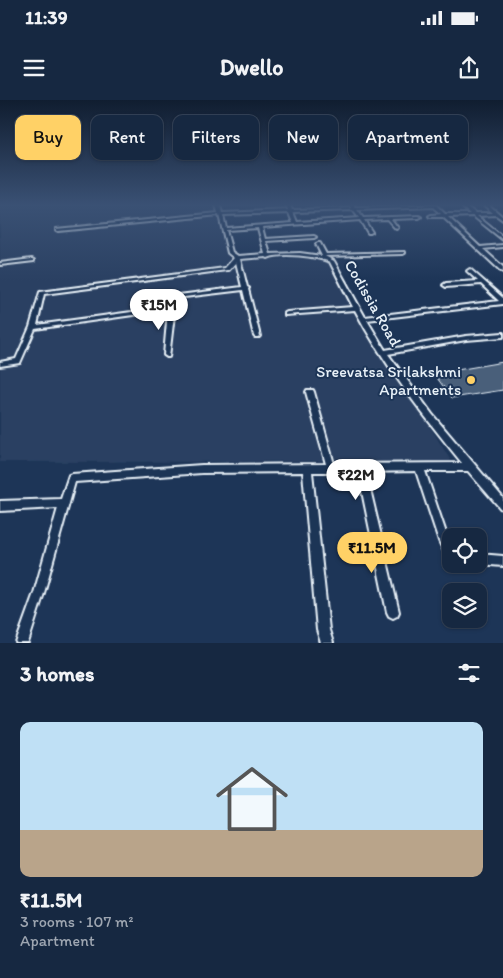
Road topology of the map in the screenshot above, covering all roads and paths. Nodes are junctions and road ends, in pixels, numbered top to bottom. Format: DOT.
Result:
graph roads {
  1 [pos="224,230"];
  2 [pos="261,230"];
  3 [pos="460,230"];
  4 [pos="493,230"];
  5 [pos="314,237"];
  6 [pos="503,239"];
  7 [pos="262,240"];
  8 [pos="318,244"];
  9 [pos="503,246"];
  10 [pos="479,248"];
  11 [pos="403,253"];
  12 [pos="324,255"];
  13 [pos="268,256"];
  14 [pos="237,258"];
  15 [pos="32,260"];
  16 [pos="0,264"];
  17 [pos="503,270"];
  18 [pos="470,271"];
  19 [pos="482,282"];
  20 [pos="446,285"];
  21 [pos="246,288"];
  22 [pos="503,302"];
  23 [pos="171,308"];
  24 [pos="357,308"];
  25 [pos="287,314"];
  26 [pos="364,319"];
  27 [pos="33,327"];
  28 [pos="503,335"];
  29 [pos="257,336"];
  30 [pos="385,352"];
  31 [pos="167,355"];
  32 [pos="0,364"];
  33 [pos="310,392"];
  34 [pos="470,466"];
  35 [pos="361,467"];
  36 [pos="419,467"];
  37 [pos="307,468"];
  38 [pos="331,468"];
  39 [pos="64,503"];
  40 [pos="503,505"];
  41 [pos="0,506"];
  42 [pos="442,535"];
  43 [pos="487,560"];
  44 [pos="503,561"];
  45 [pos="393,612"];
  46 [pos="22,643"];
  47 [pos="327,643"];
  1 -- 14 [label="street"];
  2 -- 7 [label="street"];
  3 -- 10 [label="street"];
  4 -- 6 [label="street"];
  5 -- 7 [label="street"];
  7 -- 13 [label="street"];
  8 -- 12 [label="street"];
  9 -- 10 [label="street"];
  10 -- 17 [label="street"];
  11 -- 12 [label="street"];
  12 -- 13 [label="street, Codissia Road"];
  12 -- 24 [label="street, Codissia Road"];
  13 -- 14 [label="street, Codissia Road"];
  14 -- 21 [label="street"];
  14 -- 27 [label="street"];
  15 -- 16 [label="street"];
  18 -- 19 [label="street"];
  19 -- 20 [label="street"];
  19 -- 22 [label="street"];
  21 -- 23 [label="street"];
  21 -- 29 [label="street"];
  22 -- 26 [label="street"];
  23 -- 27 [label="street"];
  23 -- 31 [label="street"];
  24 -- 25 [label="street"];
  24 -- 26 [label="street, Codissia Road"];
  26 -- 30 [label="street, Codissia Road"];
  27 -- 32 [label="street"];
  28 -- 30 [label="street"];
  30 -- 34 [label="street, Codissia Road"];
  33 -- 38 [label="street"];
  34 -- 36 [label="street"];
  34 -- 40 [label="street, Codissia Road"];
  35 -- 36 [label="street"];
  35 -- 38 [label="street"];
  35 -- 45 [label="street"];
  36 -- 42 [label="street"];
  37 -- 38 [label="street"];
  37 -- 39 [label="street"];
  37 -- 47 [label="street"];
  39 -- 41 [label="street"];
  39 -- 46 [label="street"];
  43 -- 44 [label="street"];
}
